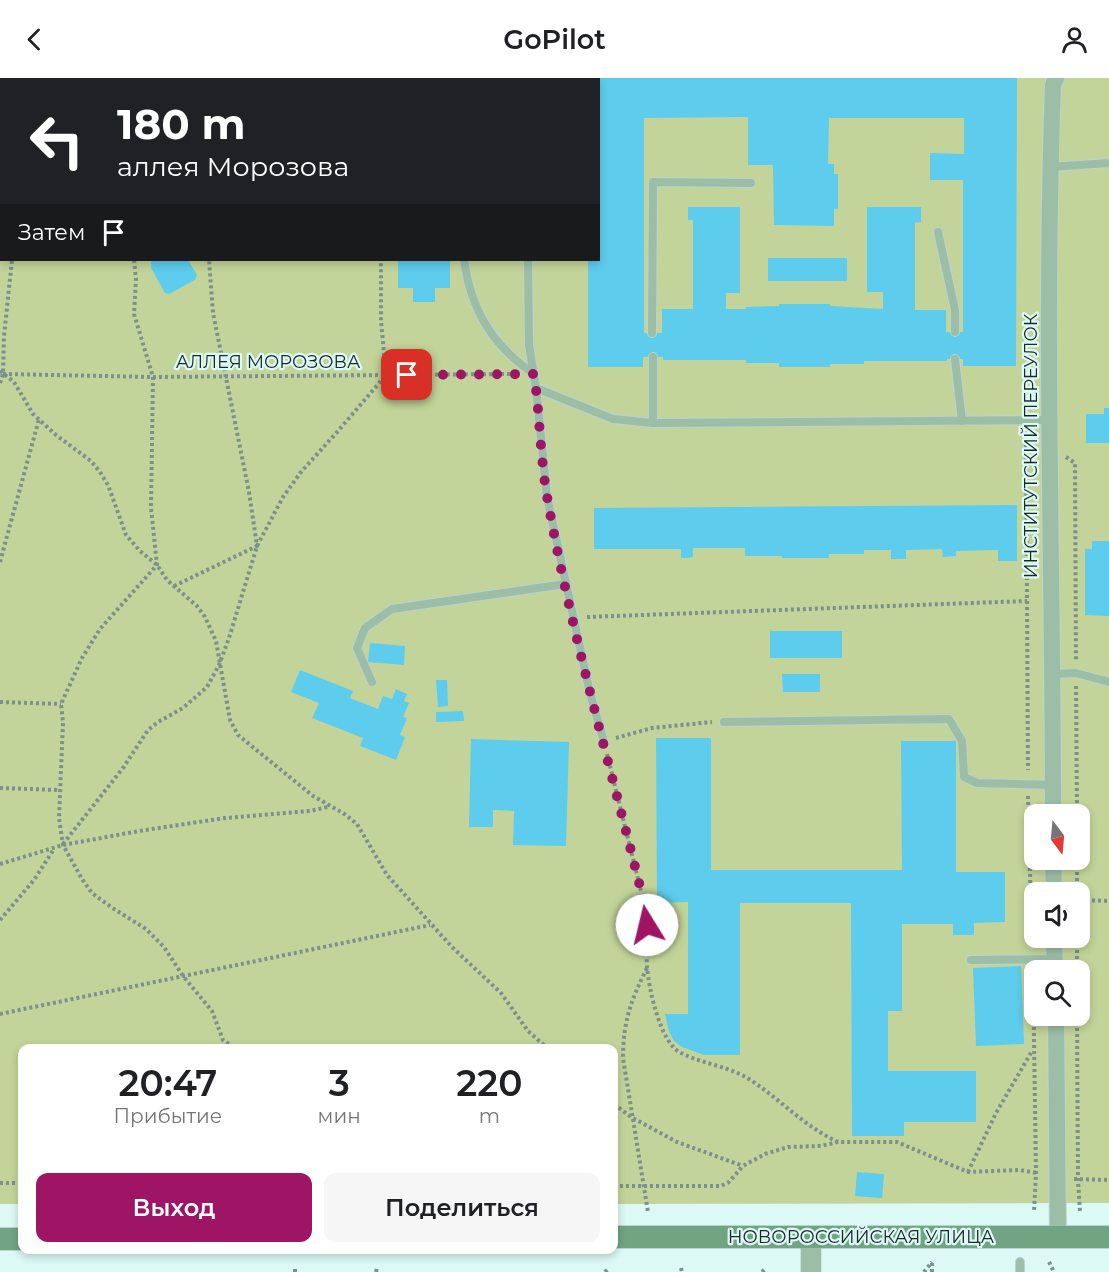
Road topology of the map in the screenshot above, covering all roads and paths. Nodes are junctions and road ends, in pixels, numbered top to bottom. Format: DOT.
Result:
graph roads {
  1 [pos="1056,78"];
  2 [pos="1109,163"];
  3 [pos="1050,167"];
  4 [pos="751,183"];
  5 [pos="938,232"];
  6 [pos="12,261"];
  7 [pos="134,261"];
  8 [pos="209,261"];
  9 [pos="381,261"];
  10 [pos="464,261"];
  11 [pos="528,261"];
  12 [pos="955,332"];
  13 [pos="652,333"];
  14 [pos="654,357"];
  15 [pos="955,358"];
  16 [pos="2,372"];
  17 [pos="534,374"];
  18 [pos="386,375"];
  19 [pos="225,376"];
  20 [pos="153,377"];
  21 [pos="0,383"];
  22 [pos="536,388"];
  23 [pos="39,419"];
  24 [pos="1026,420"];
  25 [pos="1050,420"];
  26 [pos="962,421"];
  27 [pos="653,423"];
  28 [pos="1050,447"];
  29 [pos="257,546"];
  30 [pos="0,562"];
  31 [pos="157,565"];
  32 [pos="566,584"];
  33 [pos="174,586"];
  34 [pos="1027,601"];
  35 [pos="573,618"];
  36 [pos="219,665"];
  37 [pos="1076,673"];
  38 [pos="1052,674"];
  39 [pos="372,682"];
  40 [pos="1109,682"];
  41 [pos="0,702"];
  42 [pos="61,704"];
  43 [pos="724,722"];
  44 [pos="604,742"];
  45 [pos="1028,783"];
  46 [pos="1053,784"];
  47 [pos="0,788"];
  48 [pos="59,790"];
  49 [pos="1053,804"];
  50 [pos="1077,804"];
  51 [pos="329,807"];
  52 [pos="63,845"];
  53 [pos="54,848"];
  54 [pos="0,864"];
  55 [pos="1032,882"];
  56 [pos="1090,900"];
  57 [pos="1109,901"];
  58 [pos="0,920"];
  59 [pos="430,925"];
  60 [pos="1033,948"];
  61 [pos="1033,959"];
  62 [pos="971,960"];
  63 [pos="1037,960"];
  64 [pos="647,967"];
  65 [pos="183,976"];
  66 [pos="0,1014"];
  67 [pos="1056,1026"];
  68 [pos="1077,1026"];
  69 [pos="230,1044"];
  70 [pos="542,1044"];
  71 [pos="1034,1048"];
  72 [pos="618,1107"];
  73 [pos="632,1117"];
  74 [pos="838,1142"];
  75 [pos="743,1166"];
  76 [pos="968,1172"];
  77 [pos="1036,1173"];
  78 [pos="1056,1177"];
  79 [pos="1078,1180"];
  80 [pos="1109,1180"];
  81 [pos="0,1183"];
  82 [pos="18,1183"];
  83 [pos="618,1186"];
  84 [pos="643,1186"];
  85 [pos="648,1212"];
  86 [pos="1034,1212"];
  87 [pos="1080,1212"];
  88 [pos="618,1237"];
  89 [pos="811,1237"];
  90 [pos="1058,1237"];
  91 [pos="1109,1237"];
  92 [pos="0,1239"];
  93 [pos="18,1239"];
  94 [pos="1020,1262"];
  95 [pos="1049,1262"];
  96 [pos="811,1272"];
  97 [pos="924,1272"];
  98 [pos="932,1272"];
  99 [pos="1020,1272"];
  100 [pos="1054,1272"];
  1 -- 3 [label="street, ИНСТИТУТСКИЙ ПЕРЕУЛОК"];
  2 -- 3 [label="lane"];
  3 -- 25 [label="street, ИНСТИТУТСКИЙ ПЕРЕУЛОК"];
  4 -- 13 [label="lane"];
  5 -- 12 [label="lane"];
  6 -- 16 [label="path"];
  7 -- 20 [label="path"];
  8 -- 19 [label="path"];
  9 -- 18 [label="path"];
  10 -- 17 [label="lane"];
  11 -- 17 [label="lane"];
  14 -- 27 [label="lane"];
  15 -- 26 [label="lane"];
  16 -- 20 [label="path, АЛЛЕЯ МОРОЗОВА"];
  16 -- 21 [label="path"];
  16 -- 23 [label="path"];
  17 -- 18 [label="path, АЛЛЕЯ МОРОЗОВА"];
  17 -- 22 [label="lane"];
  18 -- 19 [label="path, АЛЛЕЯ МОРОЗОВА"];
  18 -- 29 [label="path"];
  19 -- 20 [label="path, АЛЛЕЯ МОРОЗОВА"];
  19 -- 29 [label="path"];
  20 -- 31 [label="path"];
  22 -- 27 [label="lane"];
  22 -- 32 [label="lane"];
  23 -- 30 [label="path"];
  23 -- 31 [label="path"];
  24 -- 25 [label="lane"];
  24 -- 26 [label="lane"];
  24 -- 34 [label="path"];
  25 -- 28 [label="street, ИНСТИТУТСКИЙ ПЕРЕУЛОК"];
  26 -- 27 [label="lane"];
  28 -- 37 [label="path"];
  28 -- 38 [label="street, ИНСТИТУТСКИЙ ПЕРЕУЛОК"];
  29 -- 33 [label="path"];
  29 -- 36 [label="path"];
  31 -- 33 [label="path"];
  31 -- 42 [label="path"];
  32 -- 35 [label="lane"];
  32 -- 39 [label="lane"];
  33 -- 36 [label="path"];
  34 -- 35 [label="path"];
  34 -- 45 [label="path"];
  35 -- 44 [label="lane"];
  36 -- 51 [label="path"];
  36 -- 52 [label="path"];
  37 -- 38 [label="lane"];
  37 -- 40 [label="lane"];
  37 -- 50 [label="path"];
  38 -- 46 [label="street, ИНСТИТУТСКИЙ ПЕРЕУЛОК"];
  41 -- 42 [label="path"];
  42 -- 48 [label="path"];
  43 -- 44 [label="path"];
  43 -- 45 [label="lane"];
  44 -- 64 [label="path"];
  45 -- 46 [label="lane"];
  45 -- 55 [label="path"];
  46 -- 49 [label="street, ИНСТИТУТСКИЙ ПЕРЕУЛОК"];
  47 -- 48 [label="path"];
  48 -- 52 [label="path"];
  51 -- 52 [label="path"];
  51 -- 59 [label="path"];
  52 -- 53 [label="path"];
  52 -- 65 [label="path"];
  53 -- 54 [label="path"];
  53 -- 58 [label="path"];
  56 -- 57 [label="path"];
  59 -- 65 [label="path"];
  59 -- 70 [label="path"];
  60 -- 61 [label="path"];
  61 -- 62 [label="lane"];
  61 -- 63 [label="lane"];
  61 -- 71 [label="path"];
  64 -- 73 [label="path"];
  64 -- 74 [label="path"];
  65 -- 66 [label="path"];
  65 -- 69 [label="path"];
  67 -- 78 [label="street"];
  68 -- 79 [label="path"];
  71 -- 76 [label="path"];
  71 -- 77 [label="path"];
  72 -- 73 [label="path"];
  73 -- 75 [label="path"];
  73 -- 84 [label="path"];
  74 -- 75 [label="path"];
  74 -- 76 [label="path"];
  75 -- 84 [label="path"];
  76 -- 77 [label="path"];
  77 -- 78 [label="path"];
  77 -- 86 [label="path"];
  78 -- 79 [label="path"];
  78 -- 90 [label="street"];
  79 -- 80 [label="path"];
  79 -- 87 [label="path"];
  81 -- 82 [label="path"];
  83 -- 84 [label="path"];
  84 -- 85 [label="path"];
  88 -- 89 [label="main road, НОВОРОССИЙСКАЯ УЛИЦА"];
  89 -- 90 [label="main road, НОВОРОССИЙСКАЯ УЛИЦА"];
  89 -- 96 [label="street"];
  90 -- 91 [label="main road, НОВОРОССИЙСКАЯ УЛИЦА"];
  92 -- 93 [label="main road"];
  94 -- 99 [label="lane"];
  95 -- 100 [label="path"];
  97 -- 98 [label="path"];
}
